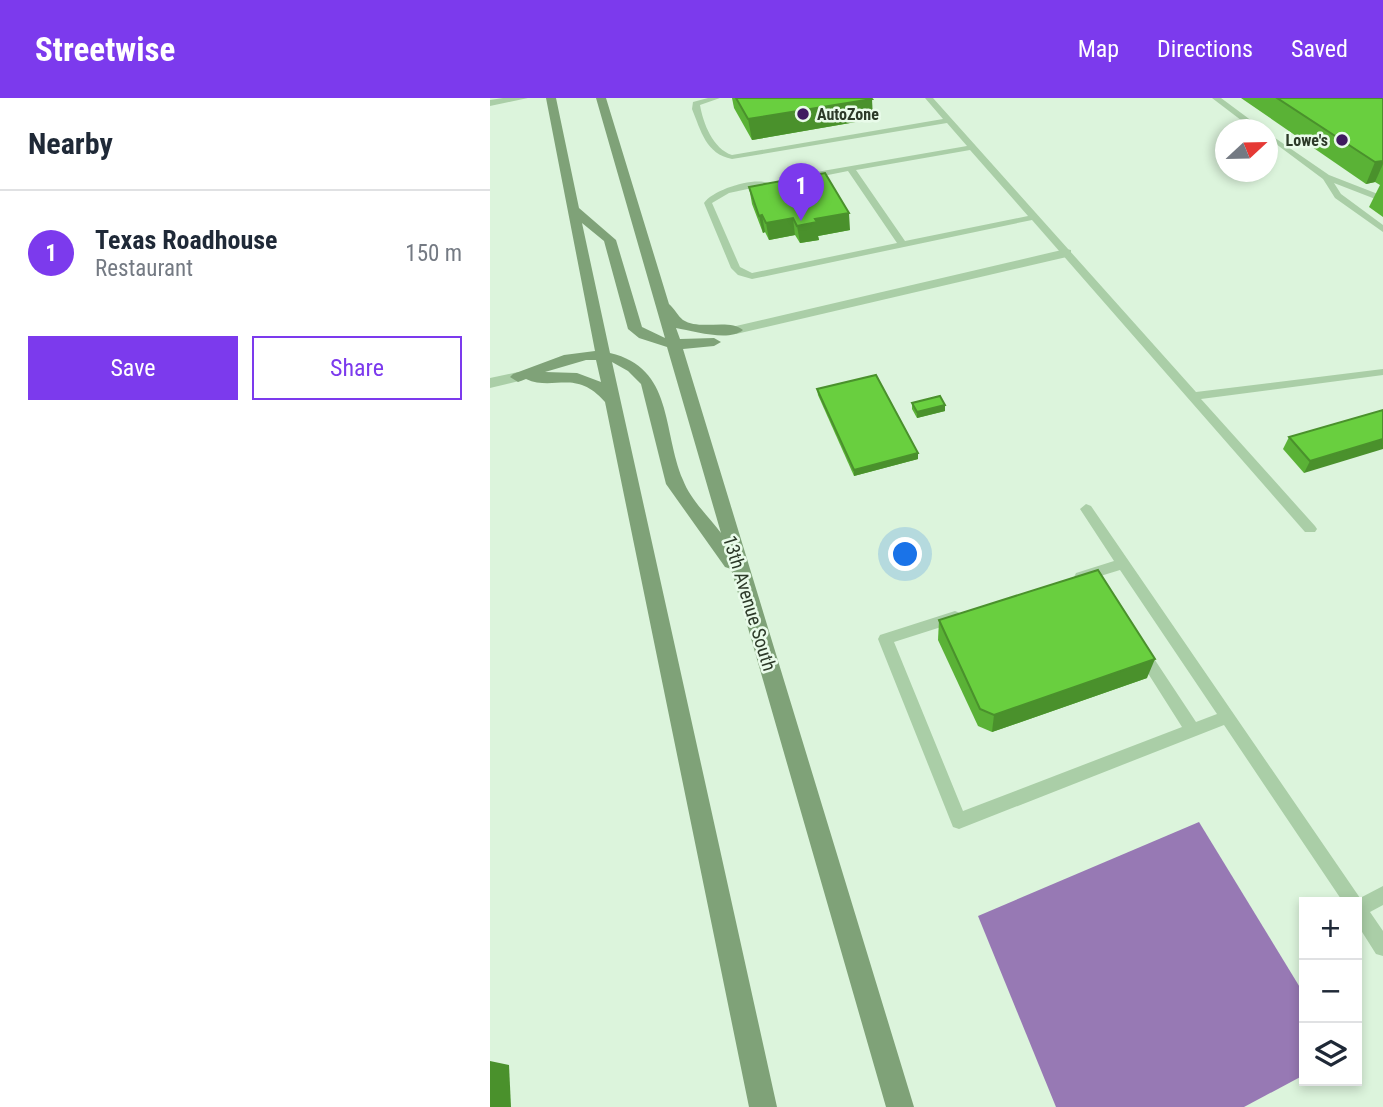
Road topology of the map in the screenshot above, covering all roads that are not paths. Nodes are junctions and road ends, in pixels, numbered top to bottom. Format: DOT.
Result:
graph roads {
  1 [pos="523,98"];
  2 [pos="551,98"];
  3 [pos="601,98"];
  4 [pos="716,98"];
  5 [pos="929,98"];
  6 [pos="1216,98"];
  7 [pos="490,103"];
  8 [pos="1245,119"];
  9 [pos="948,120"];
  10 [pos="1278,142"];
  11 [pos="972,147"];
  12 [pos="851,169"];
  13 [pos="1326,177"];
  14 [pos="800,178"];
  15 [pos="774,183"];
  16 [pos="1383,200"];
  17 [pos="574,210"];
  18 [pos="1034,217"];
  19 [pos="1383,229"];
  20 [pos="903,245"];
  21 [pos="1066,253"];
  22 [pos="591,293"];
  23 [pos="663,303"];
  24 [pos="736,330"];
  25 [pos="714,342"];
  26 [pos="672,343"];
  27 [pos="572,356"];
  28 [pos="603,356"];
  29 [pos="1383,372"];
  30 [pos="518,377"];
  31 [pos="490,383"];
  32 [pos="686,389"];
  33 [pos="1194,397"];
  34 [pos="613,402"];
  35 [pos="1086,509"];
  36 [pos="1310,529"];
  37 [pos="1123,564"];
  38 [pos="741,575"];
  39 [pos="1066,582"];
  40 [pos="975,610"];
  41 [pos="1135,641"];
  42 [pos="1227,717"];
  43 [pos="1192,730"];
  44 [pos="1383,895"];
  45 [pos="1350,897"];
  46 [pos="1362,906"];
  47 [pos="1362,916"];
  48 [pos="1383,947"];
  49 [pos="763,1107"];
  50 [pos="900,1107"];
  1 -- 7 [label="street"];
  2 -- 17 [label="main road"];
  3 -- 23 [label="main road, 13th Avenue South"];
  4 -- 9 [label="lane"];
  5 -- 9 [label="lane"];
  6 -- 8 [label="lane"];
  9 -- 11 [label="lane"];
  10 -- 13 [label="lane"];
  11 -- 12 [label="lane"];
  11 -- 18 [label="lane"];
  12 -- 14 [label="lane"];
  12 -- 20 [label="lane"];
  13 -- 16 [label="lane"];
  13 -- 19 [label="lane"];
  15 -- 20 [label="lane"];
  17 -- 22 [label="main road"];
  17 -- 26 [label="main road"];
  18 -- 20 [label="lane"];
  18 -- 21 [label="lane"];
  21 -- 24 [label="street"];
  21 -- 33 [label="lane"];
  22 -- 27 [label="main road"];
  22 -- 28 [label="main road"];
  23 -- 24 [label="main road"];
  23 -- 26 [label="main road, 13th Avenue South"];
  24 -- 25 [label="main road"];
  25 -- 26 [label="main road"];
  25 -- 32 [label="main road"];
  26 -- 32 [label="main road, 13th Avenue South"];
  27 -- 28 [label="main road"];
  27 -- 30 [label="main road"];
  28 -- 34 [label="main road"];
  28 -- 38 [label="main road"];
  29 -- 33 [label="lane"];
  30 -- 31 [label="street"];
  30 -- 34 [label="main road"];
  32 -- 38 [label="main road, 13th Avenue South"];
  33 -- 36 [label="lane"];
  34 -- 49 [label="main road"];
  35 -- 37 [label="lane"];
  37 -- 39 [label="lane"];
  37 -- 42 [label="lane"];
  38 -- 50 [label="main road, 13th Avenue South"];
  40 -- 43 [label="lane"];
  41 -- 43 [label="lane"];
  42 -- 43 [label="lane"];
  42 -- 45 [label="lane"];
  44 -- 46 [label="lane"];
  47 -- 48 [label="lane"];
}
